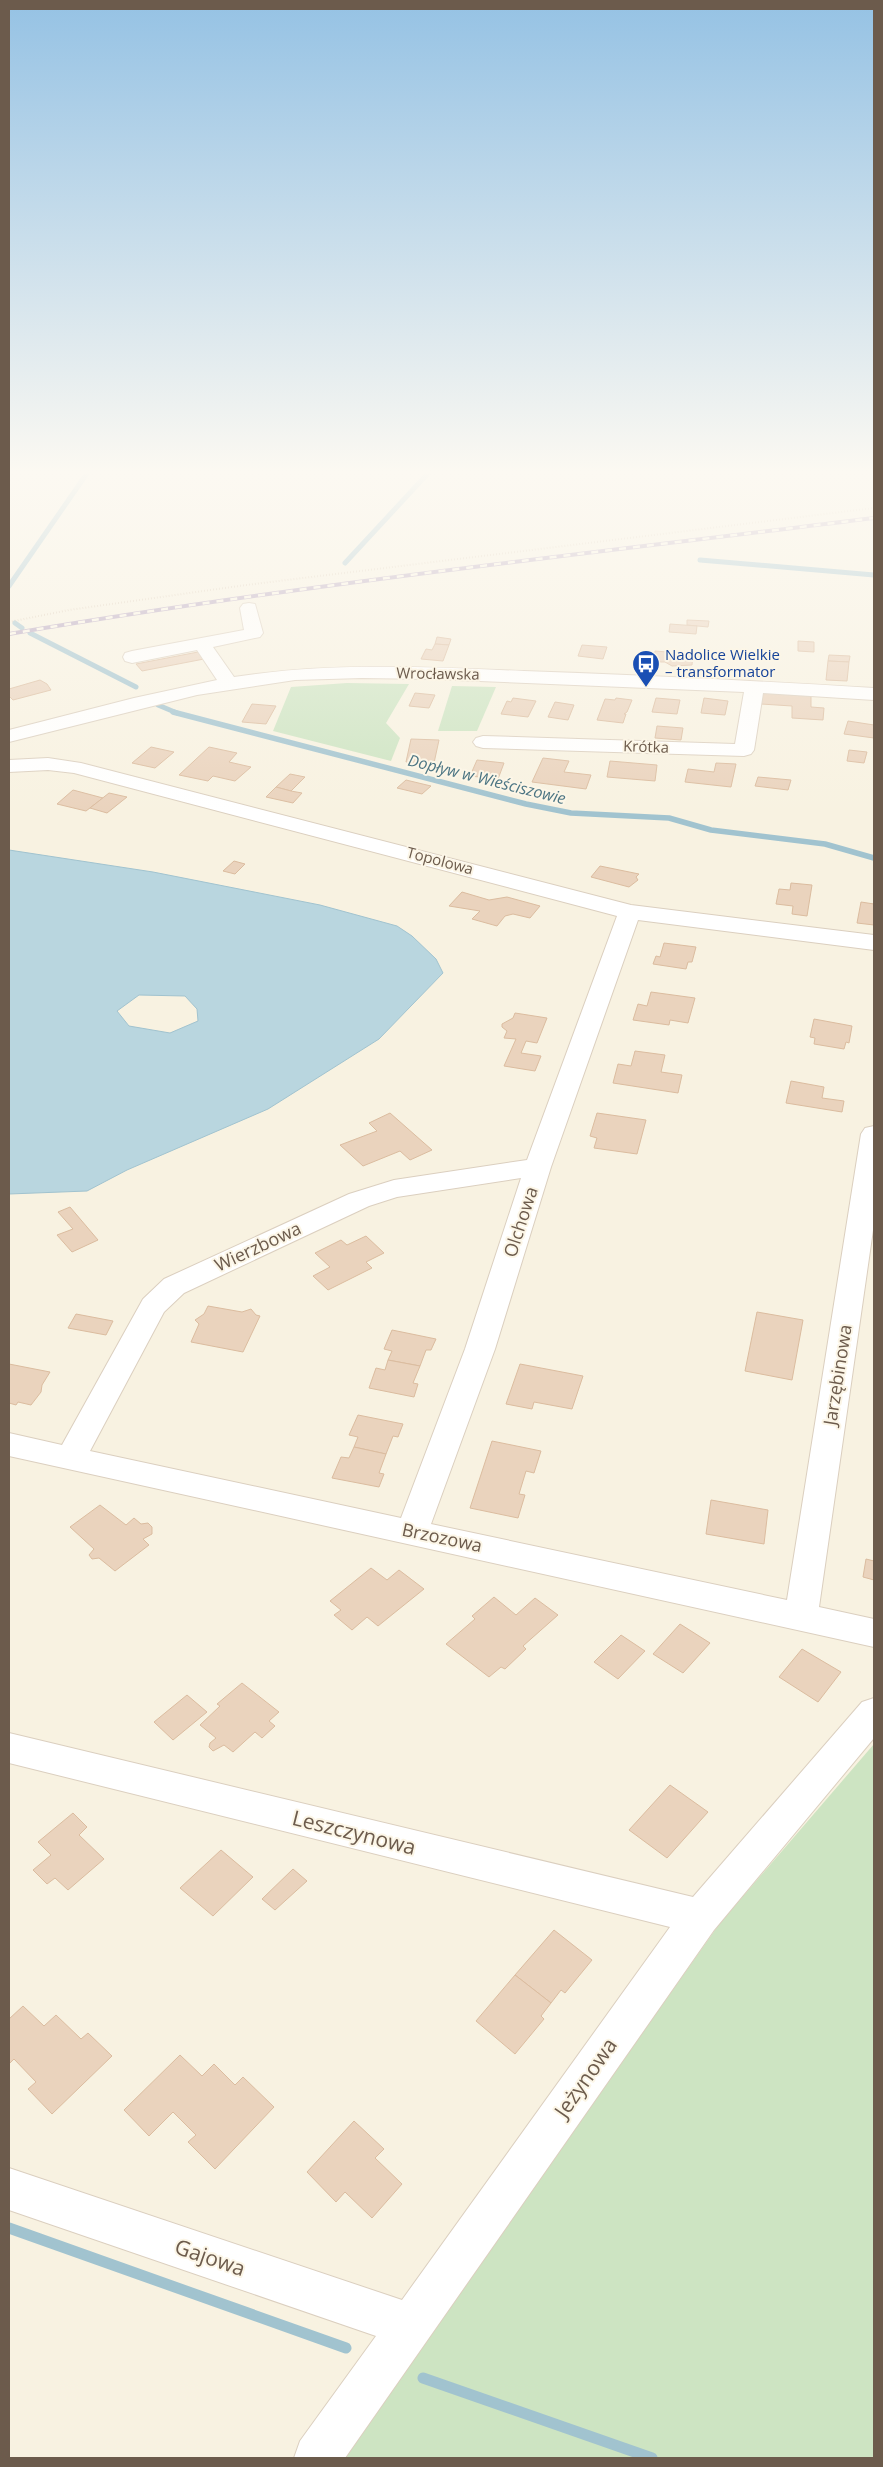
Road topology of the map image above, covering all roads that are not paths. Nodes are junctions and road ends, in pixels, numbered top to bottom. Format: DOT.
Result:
graph roads {
  1 [pos="249,608"];
  2 [pos="202,644"];
  3 [pos="132,657"];
  4 [pos="229,683"];
  5 [pos="755,686"];
  6 [pos="874,694"];
  7 [pos="9,736"];
  8 [pos="483,742"];
  9 [pos="9,766"];
  10 [pos="630,912"];
  11 [pos="874,943"];
  12 [pos="874,1134"];
  13 [pos="538,1167"];
  14 [pos="868,1223"];
  15 [pos="9,1445"];
  16 [pos="71,1457"];
  17 [pos="412,1532"];
  18 [pos="801,1616"];
  19 [pos="874,1633"];
  20 [pos="874,1712"];
  21 [pos="9,1748"];
  22 [pos="700,1917"];
  23 [pos="9,2189"];
  24 [pos="412,2326"];
  25 [pos="317,2458"];
  1 -- 2 [label="street"];
  2 -- 3 [label="street"];
  2 -- 4 [label="street"];
  4 -- 5 [label="street, Wrocławska"];
  4 -- 7 [label="street, Wrocławska"];
  5 -- 6 [label="street, Wrocławska"];
  5 -- 8 [label="street, Krótka"];
  9 -- 10 [label="street, Topolowa"];
  10 -- 11 [label="street, Topolowa"];
  10 -- 13 [label="street, Olchowa"];
  12 -- 14 [label="street, Jarzębinowa"];
  13 -- 16 [label="street, Wierzbowa"];
  13 -- 17 [label="street, Olchowa"];
  14 -- 18 [label="street, Jarzębinowa"];
  15 -- 16 [label="street, Brzozowa"];
  16 -- 17 [label="street, Brzozowa"];
  17 -- 18 [label="street, Brzozowa"];
  18 -- 19 [label="street, Brzozowa"];
  20 -- 22 [label="street, Jeżynowa"];
  21 -- 22 [label="street, Leszczynowa"];
  22 -- 24 [label="street, Jeżynowa"];
  23 -- 24 [label="street, Gajowa"];
  24 -- 25 [label="street, Jeżynowa"];
}
